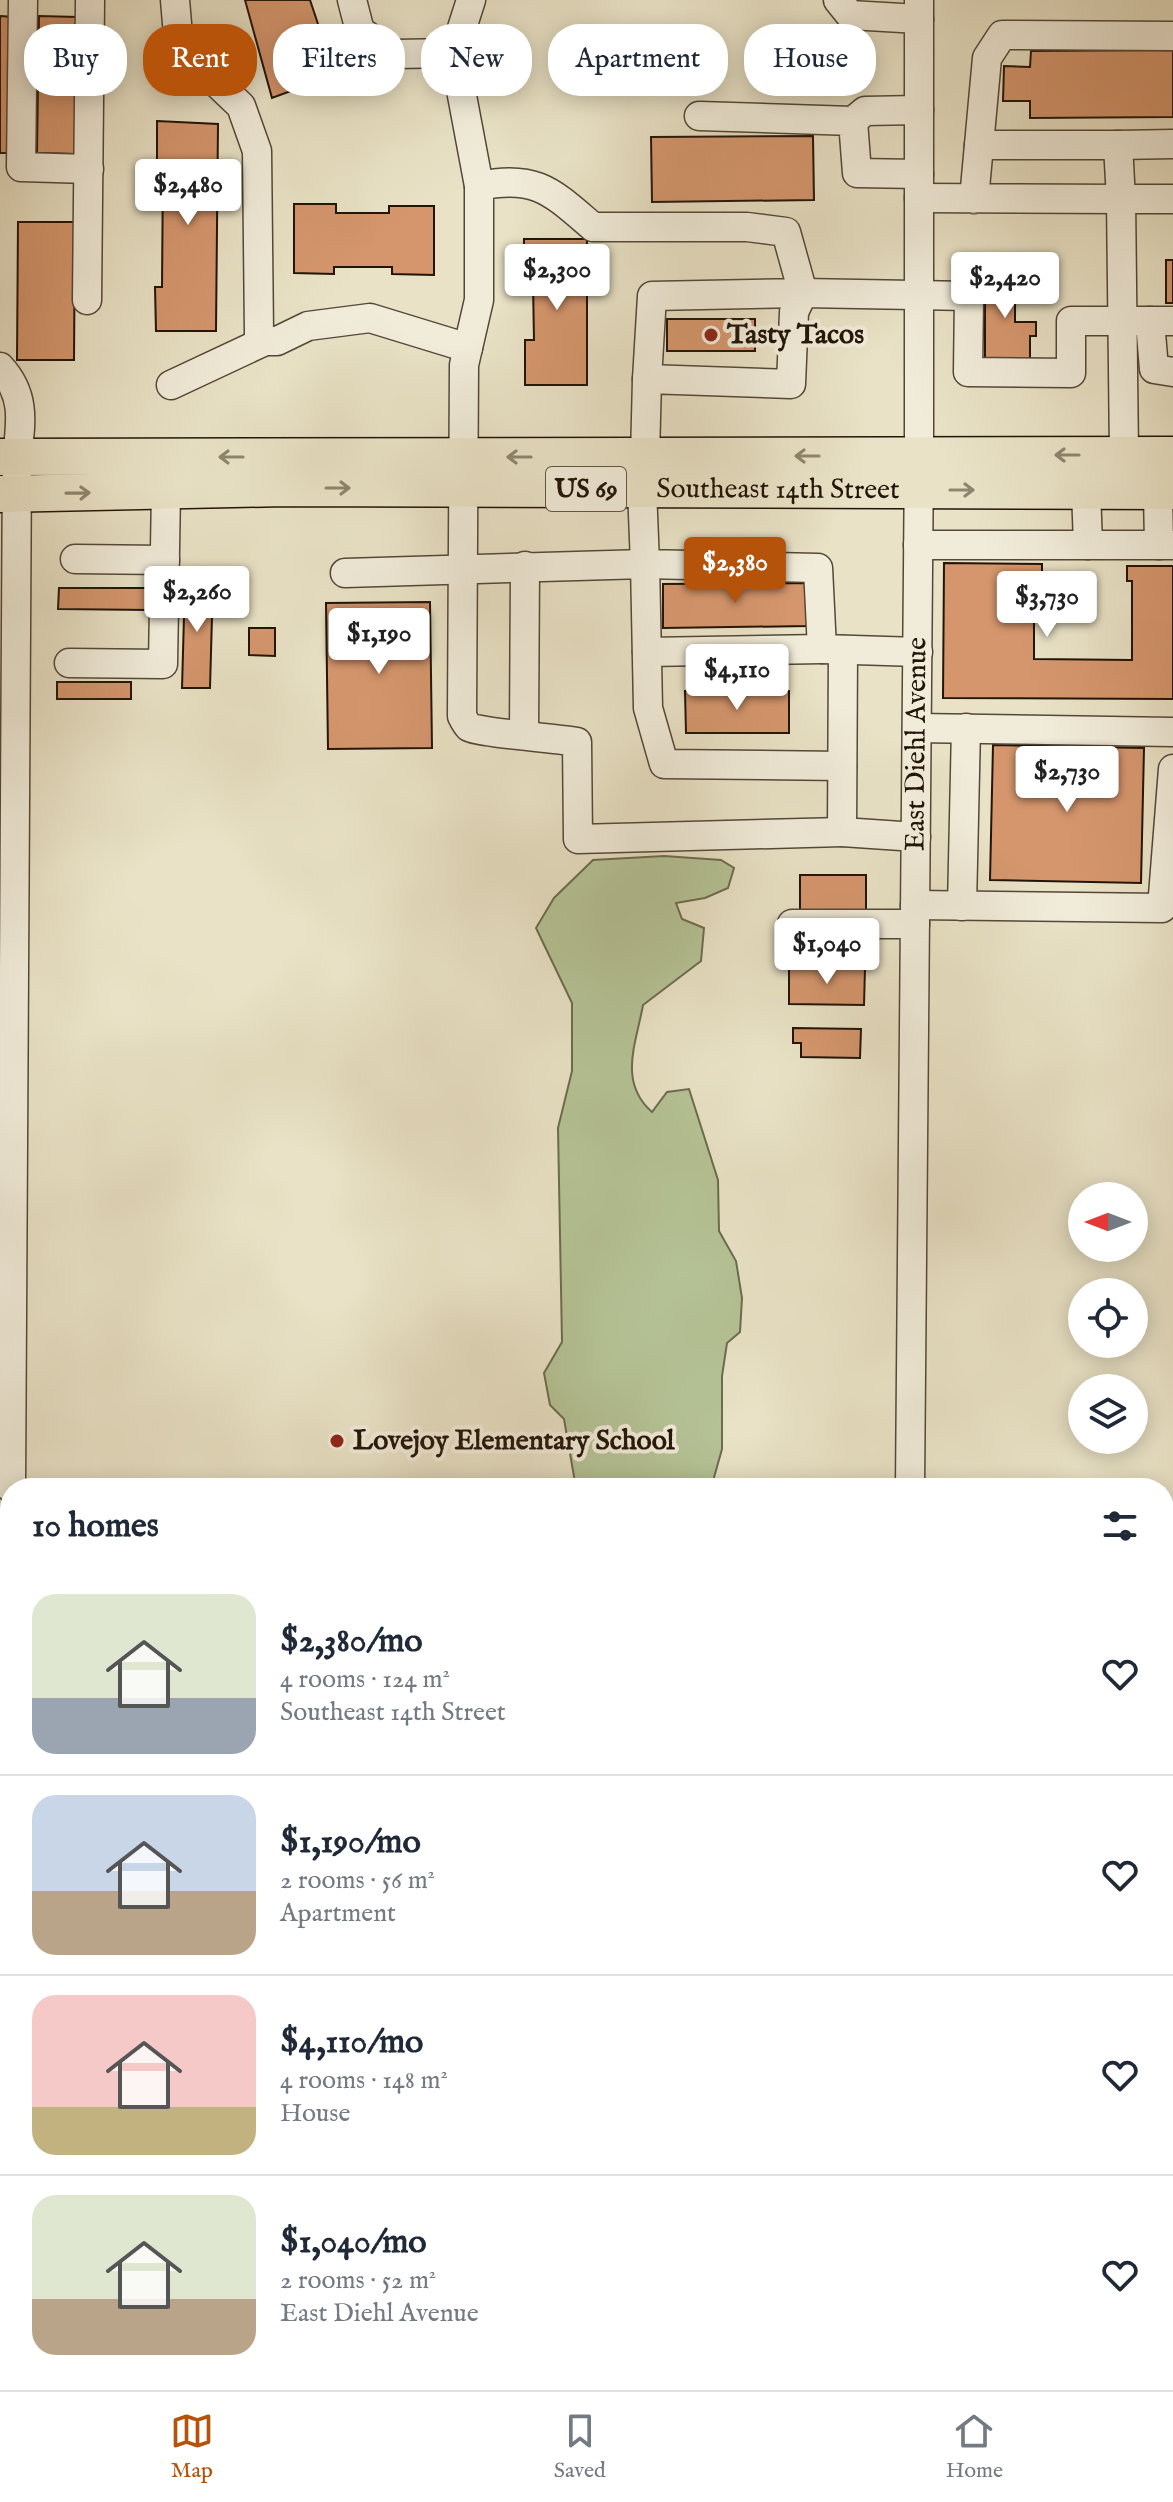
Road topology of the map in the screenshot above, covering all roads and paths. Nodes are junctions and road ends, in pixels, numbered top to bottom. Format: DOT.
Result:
graph roads {
  1 [pos="23,0"];
  2 [pos="90,0"];
  3 [pos="175,0"];
  4 [pos="352,0"];
  5 [pos="471,0"];
  6 [pos="838,0"];
  7 [pos="919,9"];
  8 [pos="463,24"];
  9 [pos="1173,36"];
  10 [pos="421,54"];
  11 [pos="462,96"];
  12 [pos="919,110"];
  13 [pos="699,116"];
  14 [pos="853,121"];
  15 [pos="1173,144"];
  16 [pos="979,145"];
  17 [pos="1118,145"];
  18 [pos="89,169"];
  19 [pos="479,186"];
  20 [pos="919,186"];
  21 [pos="974,199"];
  22 [pos="1121,199"];
  23 [pos="1173,199"];
  24 [pos="803,293"];
  25 [pos="919,296"];
  26 [pos="87,300"];
  27 [pos="1122,321"];
  28 [pos="1162,321"];
  29 [pos="265,341"];
  30 [pos="468,348"];
  31 [pos="0,367"];
  32 [pos="1173,372"];
  33 [pos="647,379"];
  34 [pos="171,385"];
  35 [pos="1124,455"];
  36 [pos="1173,455"];
  37 [pos="8,457"];
  38 [pos="919,472"];
  39 [pos="461,473"];
  40 [pos="644,473"];
  41 [pos="1086,490"];
  42 [pos="166,491"];
  43 [pos="1166,491"];
  44 [pos="8,494"];
  45 [pos="918,545"];
  46 [pos="1088,545"];
  47 [pos="1166,545"];
  48 [pos="75,559"];
  49 [pos="165,560"];
  50 [pos="645,564"];
  51 [pos="525,566"];
  52 [pos="461,567"];
  53 [pos="345,573"];
  54 [pos="832,649"];
  55 [pos="647,652"];
  56 [pos="918,652"];
  57 [pos="69,663"];
  58 [pos="917,728"];
  59 [pos="966,728"];
  60 [pos="1173,732"];
  61 [pos="524,733"];
  62 [pos="842,766"];
  63 [pos="1173,769"];
  64 [pos="842,832"];
  65 [pos="916,837"];
  66 [pos="962,906"];
  67 [pos="915,914"];
  68 [pos="792,924"];
  69 [pos="11,1478"];
  70 [pos="910,1478"];
  1 -- 18 [label="street"];
  2 -- 18 [label="street"];
  3 -- 29 [label="street"];
  4 -- 10 [label="street"];
  5 -- 8 [label="street"];
  6 -- 7 [label="street"];
  7 -- 12 [label="street, East Diehl Avenue"];
  9 -- 16 [label="street"];
  11 -- 19 [label="street"];
  12 -- 14 [label="street"];
  12 -- 20 [label="street, East Diehl Avenue"];
  13 -- 14 [label="street"];
  14 -- 20 [label="street"];
  15 -- 17 [label="street"];
  16 -- 17 [label="street"];
  16 -- 21 [label="street"];
  17 -- 22 [label="street"];
  18 -- 26 [label="street"];
  19 -- 24 [label="street"];
  19 -- 30 [label="street"];
  20 -- 21 [label="street"];
  20 -- 25 [label="street, East Diehl Avenue"];
  21 -- 22 [label="street"];
  22 -- 23 [label="street"];
  22 -- 27 [label="street"];
  24 -- 25 [label="street"];
  24 -- 33 [label="street"];
  24 -- 33 [label="street"];
  25 -- 27 [label="street"];
  25 -- 38 [label="street, East Diehl Avenue"];
  27 -- 28 [label="street"];
  27 -- 35 [label="street"];
  28 -- 32 [label="street"];
  29 -- 30 [label="street"];
  29 -- 34 [label="street"];
  30 -- 39 [label="street"];
  31 -- 37 [label="street"];
  33 -- 40 [label="street"];
  35 -- 36 [label="main road, Southeast 14th Street / US 69"];
  35 -- 38 [label="main road, Southeast 14th Street / US 69, one-way"];
  39 -- 37 [label="main road, Southeast 14th Street / US 69, one-way"];
  37 -- 44 [label="street"];
  38 -- 40 [label="main road, Southeast 14th Street / US 69"];
  38 -- 41 [label="main road, Southeast 14th Street / US 69, one-way"];
  38 -- 45 [label="street, East Diehl Avenue"];
  39 -- 40 [label="main road, Southeast 14th Street / US 69"];
  42 -- 39 [label="main road, Southeast 14th Street / US 69, one-way"];
  39 -- 52 [label="street"];
  40 -- 50 [label="street"];
  41 -- 43 [label="main road, Southeast 14th Street / US 69"];
  41 -- 46 [label="street"];
  44 -- 42 [label="main road, Southeast 14th Street / US 69, one-way"];
  42 -- 49 [label="street"];
  43 -- 47 [label="street"];
  44 -- 69 [label="street"];
  45 -- 46 [label="street"];
  45 -- 56 [label="street, East Diehl Avenue"];
  46 -- 47 [label="street"];
  48 -- 49 [label="street"];
  49 -- 57 [label="street"];
  50 -- 51 [label="street"];
  50 -- 54 [label="street"];
  50 -- 55 [label="street"];
  51 -- 52 [label="street"];
  51 -- 61 [label="street"];
  52 -- 53 [label="street"];
  52 -- 61 [label="street"];
  54 -- 55 [label="street"];
  54 -- 56 [label="street"];
  54 -- 62 [label="street"];
  55 -- 62 [label="street"];
  56 -- 58 [label="street, East Diehl Avenue"];
  58 -- 59 [label="street"];
  58 -- 65 [label="street, East Diehl Avenue"];
  59 -- 60 [label="street"];
  59 -- 66 [label="street"];
  61 -- 64 [label="street"];
  62 -- 64 [label="street"];
  63 -- 66 [label="street"];
  64 -- 65 [label="street"];
  65 -- 67 [label="street, East Diehl Avenue"];
  66 -- 67 [label="street"];
  67 -- 68 [label="street"];
  67 -- 70 [label="street, East Diehl Avenue"];
}
